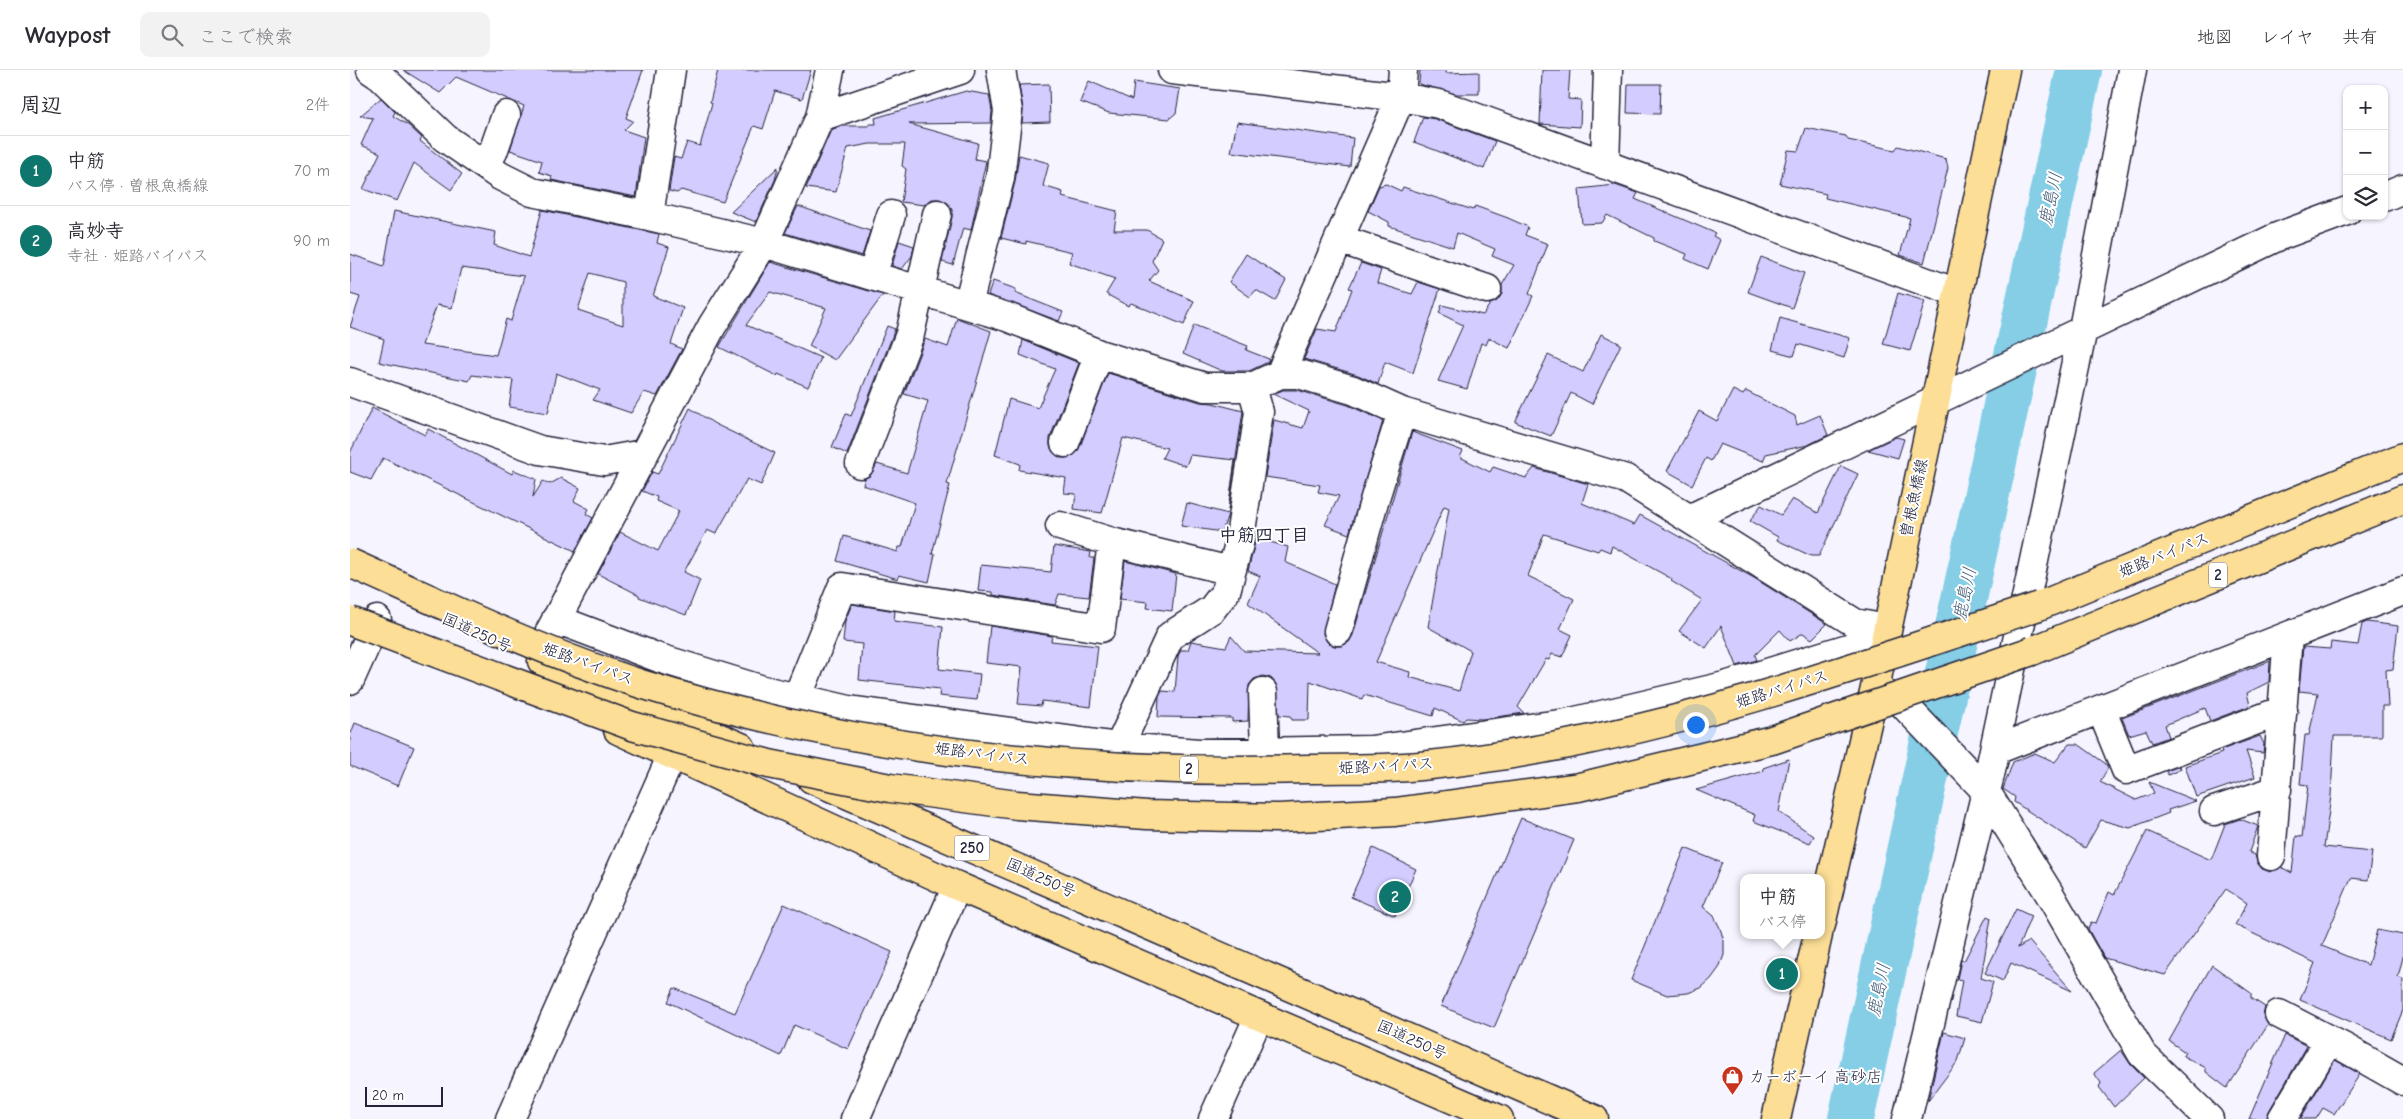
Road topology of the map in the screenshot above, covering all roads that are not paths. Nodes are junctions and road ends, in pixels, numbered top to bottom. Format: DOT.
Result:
graph roads {
  1 [pos="371,70"];
  2 [pos="671,70"];
  3 [pos="830,70"];
  4 [pos="960,70"];
  5 [pos="1001,70"];
  6 [pos="1172,70"];
  7 [pos="1404,70"];
  8 [pos="1608,70"];
  9 [pos="2005,70"];
  10 [pos="2132,70"];
  11 [pos="1400,97"];
  12 [pos="506,114"];
  13 [pos="820,117"];
  14 [pos="482,163"];
  15 [pos="1605,165"];
  16 [pos="2403,189"];
  17 [pos="2388,195"];
  18 [pos="2343,212"];
  19 [pos="937,214"];
  20 [pos="891,215"];
  21 [pos="649,216"];
  22 [pos="1339,239"];
  23 [pos="764,243"];
  24 [pos="872,276"];
  25 [pos="1486,289"];
  26 [pos="919,291"];
  27 [pos="1958,293"];
  28 [pos="968,305"];
  29 [pos="2083,328"];
  30 [pos="1099,354"];
  31 [pos="1280,374"];
  32 [pos="350,382"];
  33 [pos="1252,387"];
  34 [pos="1934,400"];
  35 [pos="1402,412"];
  36 [pos="1065,443"];
  37 [pos="643,454"];
  38 [pos="2403,457"];
  39 [pos="860,464"];
  40 [pos="2403,499"];
  41 [pos="1691,518"];
  42 [pos="1060,526"];
  43 [pos="1112,542"];
  44 [pos="350,563"];
  45 [pos="1231,571"];
  46 [pos="350,577"];
  47 [pos="2403,591"];
  48 [pos="350,608"];
  49 [pos="556,619"];
  50 [pos="377,620"];
  51 [pos="350,621"];
  52 [pos="1886,629"];
  53 [pos="1338,631"];
  54 [pos="2288,636"];
  55 [pos="536,658"];
  56 [pos="350,680"];
  57 [pos="1875,688"];
  58 [pos="1263,692"];
  59 [pos="797,698"];
  60 [pos="2101,709"];
  61 [pos="2283,710"];
  62 [pos="1119,748"];
  63 [pos="1265,751"];
  64 [pos="672,755"];
  65 [pos="1985,790"];
  66 [pos="2277,790"];
  67 [pos="2214,811"];
  68 [pos="2271,856"];
  69 [pos="957,886"];
  70 [pos="1825,907"];
  71 [pos="1817,939"];
  72 [pos="2279,1014"];
  73 [pos="1259,1016"];
  74 [pos="2329,1040"];
  75 [pos="2401,1074"];
  76 [pos="510,1119"];
  77 [pos="855,1119"];
  78 [pos="1213,1119"];
  79 [pos="1499,1119"];
  80 [pos="1594,1119"];
  81 [pos="1776,1119"];
  82 [pos="1907,1119"];
  83 [pos="2209,1119"];
  84 [pos="2282,1119"];
  1 -- 14 [label="street"];
  2 -- 21 [label="street"];
  3 -- 13 [label="street"];
  4 -- 13 [label="street"];
  5 -- 28 [label="street"];
  6 -- 11 [label="street"];
  7 -- 11 [label="street"];
  8 -- 15 [label="street"];
  9 -- 27 [label="main road, 曽根魚橋線"];
  10 -- 29 [label="street"];
  11 -- 15 [label="street"];
  11 -- 22 [label="street"];
  12 -- 14 [label="street"];
  13 -- 23 [label="street"];
  14 -- 21 [label="street"];
  15 -- 27 [label="street"];
  16 -- 17 [label="street"];
  18 -- 29 [label="street"];
  19 -- 26 [label="street"];
  20 -- 24 [label="street"];
  21 -- 23 [label="street"];
  22 -- 25 [label="street"];
  22 -- 31 [label="street"];
  23 -- 24 [label="street"];
  23 -- 37 [label="street"];
  24 -- 26 [label="street"];
  26 -- 28 [label="street"];
  26 -- 39 [label="street"];
  27 -- 34 [label="main road, 曽根魚橋線"];
  28 -- 30 [label="street"];
  29 -- 34 [label="street"];
  29 -- 65 [label="street"];
  30 -- 33 [label="street"];
  30 -- 36 [label="street"];
  31 -- 33 [label="street"];
  31 -- 35 [label="street"];
  32 -- 37 [label="street"];
  33 -- 45 [label="street"];
  34 -- 41 [label="street"];
  34 -- 52 [label="main road, 曽根魚橋線"];
  35 -- 41 [label="street"];
  35 -- 53 [label="street"];
  37 -- 49 [label="street"];
  38 -- 44 [label="main road, 姫路バイパス / 2, bridge"];
  40 -- 51 [label="main road, 2, bridge"];
  41 -- 52 [label="street"];
  42 -- 43 [label="street"];
  43 -- 45 [label="street"];
  43 -- 59 [label="street"];
  45 -- 62 [label="street"];
  46 -- 55 [label="main road, 国道250号 / 250"];
  47 -- 54 [label="street"];
  48 -- 50 [label="main road, 国道250号 / 250"];
  49 -- 55 [label="street"];
  49 -- 59 [label="street"];
  50 -- 56 [label="street"];
  50 -- 64 [label="main road, 国道250号 / 250"];
  52 -- 57 [label="main road, 曽根魚橋線"];
  52 -- 63 [label="street"];
  54 -- 60 [label="street"];
  54 -- 61 [label="street"];
  55 -- 80 [label="main road, 国道250号 / 250"];
  57 -- 65 [label="street"];
  57 -- 70 [label="main road, 曽根魚橋線"];
  58 -- 63 [label="street"];
  59 -- 62 [label="street"];
  60 -- 61 [label="street"];
  60 -- 65 [label="street"];
  61 -- 66 [label="street"];
  62 -- 63 [label="street"];
  64 -- 69 [label="main road, 国道250号 / 250"];
  64 -- 76 [label="street"];
  65 -- 82 [label="street"];
  65 -- 83 [label="street"];
  66 -- 67 [label="street"];
  66 -- 68 [label="street"];
  69 -- 73 [label="main road, 国道250号 / 250"];
  69 -- 77 [label="street"];
  71 -- 81 [label="main road"];
  72 -- 74 [label="street"];
  73 -- 78 [label="street"];
  73 -- 79 [label="main road, 国道250号 / 250"];
  74 -- 75 [label="street"];
  74 -- 84 [label="street"];
}
